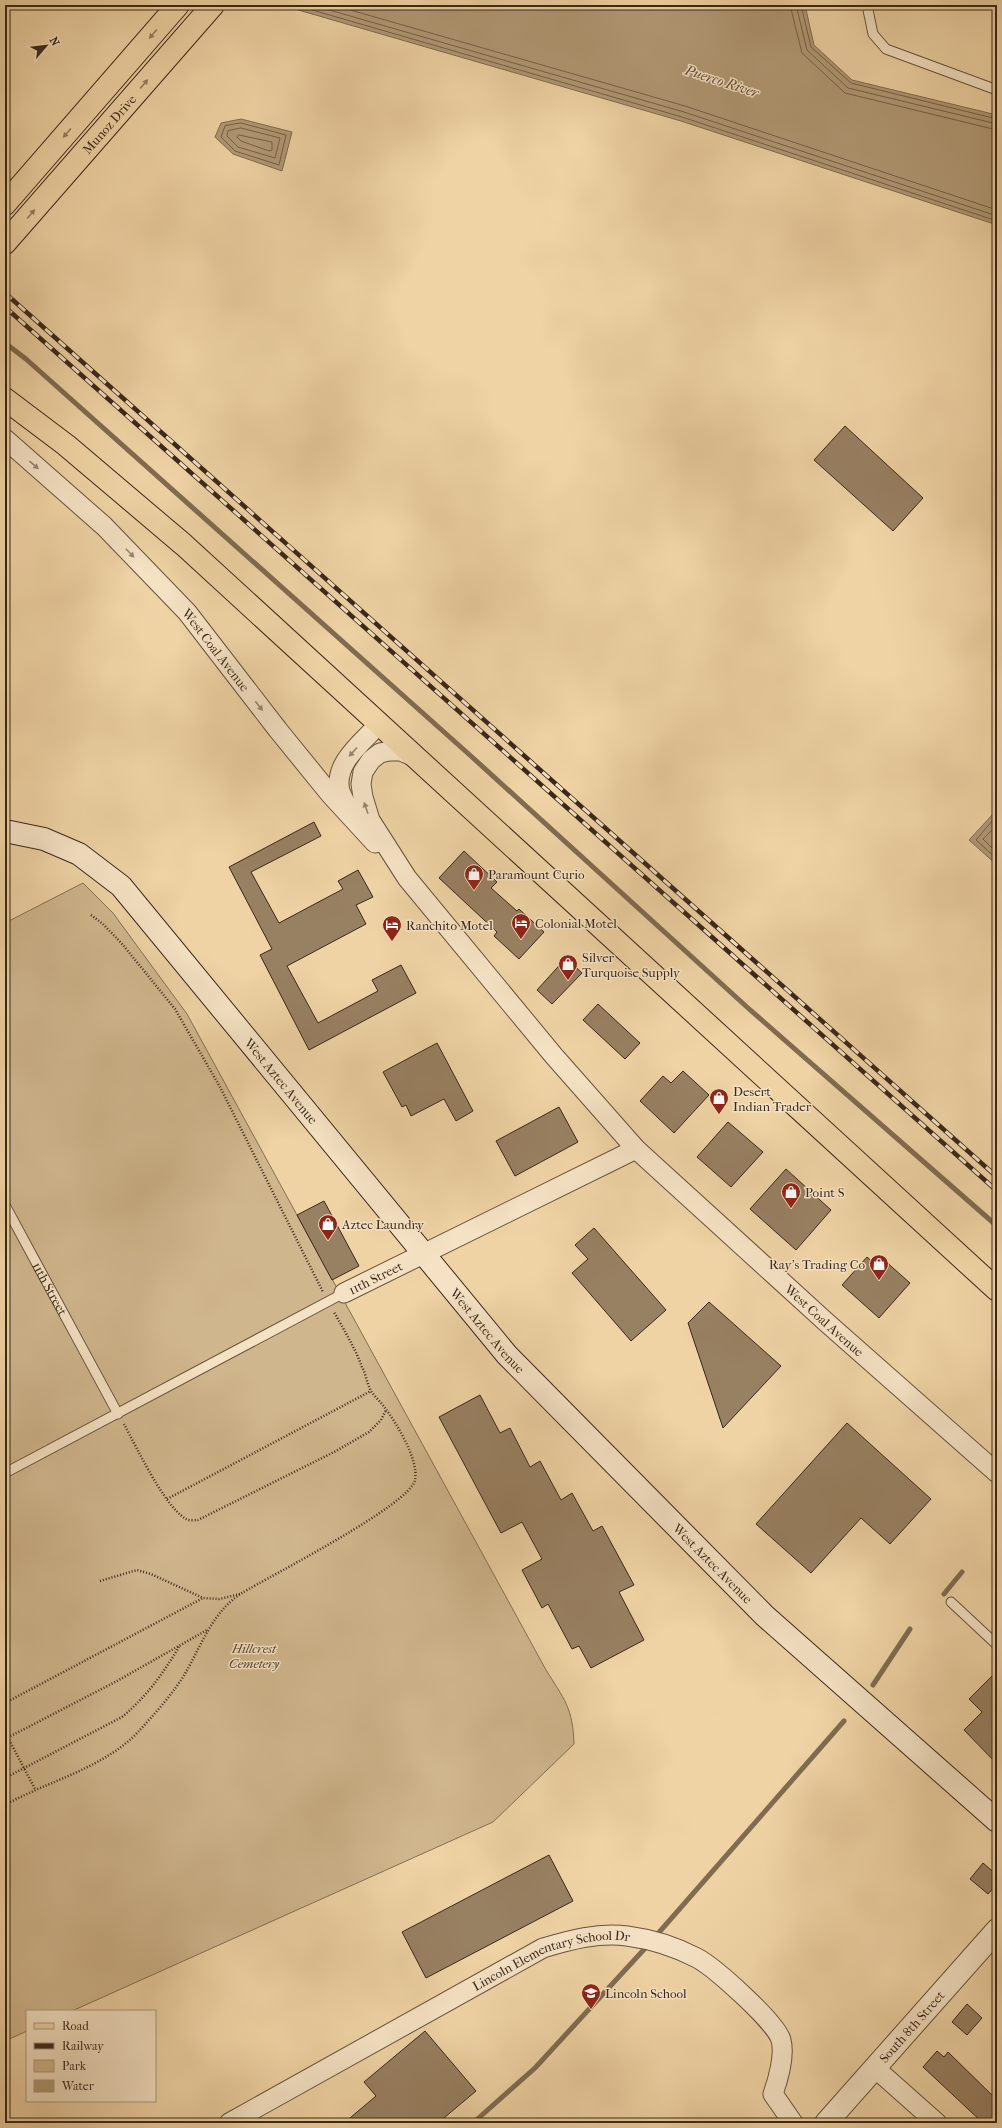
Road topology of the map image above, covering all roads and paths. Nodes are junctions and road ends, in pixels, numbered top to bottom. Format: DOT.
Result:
graph roads {
  1 [pos="178,5"];
  2 [pos="213,5"];
  3 [pos="867,5"];
  4 [pos="997,90"];
  5 [pos="5,204"];
  6 [pos="5,243"];
  7 [pos="5,399"];
  8 [pos="5,439"];
  9 [pos="379,724"];
  10 [pos="417,758"];
  11 [pos="352,817"];
  12 [pos="5,831"];
  13 [pos="407,878"];
  14 [pos="91,914"];
  15 [pos="636,1149"];
  16 [pos="5,1205"];
  17 [pos="423,1254"];
  18 [pos="997,1290"];
  19 [pos="336,1297"];
  20 [pos="371,1391"];
  21 [pos="386,1409"];
  22 [pos="118,1414"];
  23 [pos="5,1473"];
  24 [pos="997,1473"];
  25 [pos="168,1499"];
  26 [pos="100,1581"];
  27 [pos="240,1594"];
  28 [pos="203,1598"];
  29 [pos="951,1602"];
  30 [pos="208,1629"];
  31 [pos="180,1645"];
  32 [pos="997,1645"];
  33 [pos="5,1703"];
  34 [pos="5,1732"];
  35 [pos="6,1739"];
  36 [pos="24,1768"];
  37 [pos="5,1778"];
  38 [pos="35,1789"];
  39 [pos="5,1805"];
  40 [pos="997,1821"];
  41 [pos="997,1930"];
  42 [pos="875,2068"];
  43 [pos="229,2123"];
  44 [pos="794,2123"];
  45 [pos="826,2123"];
  46 [pos="937,2123"];
  1 -- 5 [label="main road, Munoz Drive, one-way"];
  6 -- 2 [label="main road, Munoz Drive, one-way"];
  3 -- 4 [label="lane"];
  7 -- 9 [label="main road"];
  8 -- 11 [label="street, West Coal Avenue, one-way"];
  9 -- 10 [label="main road"];
  9 -- 11 [label="street, one-way"];
  13 -- 10 [label="street, one-way"];
  10 -- 18 [label="main road"];
  11 -- 13 [label="street, West Coal Avenue"];
  12 -- 17 [label="main road, West Aztec Avenue"];
  13 -- 15 [label="street, West Coal Avenue"];
  14 -- 19 [label="path"];
  15 -- 17 [label="street, 11th Street"];
  15 -- 24 [label="street, West Coal Avenue"];
  16 -- 22 [label="lane, 11th Street"];
  17 -- 19 [label="street, 11th Street"];
  17 -- 40 [label="main road, West Aztec Avenue"];
  19 -- 20 [label="path"];
  19 -- 22 [label="lane, 11th Street"];
  20 -- 21 [label="path"];
  20 -- 25 [label="path"];
  21 -- 25 [label="path"];
  21 -- 27 [label="path"];
  22 -- 23 [label="lane, 11th Street"];
  22 -- 25 [label="path"];
  26 -- 28 [label="path"];
  27 -- 28 [label="path"];
  27 -- 30 [label="path"];
  28 -- 33 [label="path"];
  29 -- 32 [label="lane"];
  30 -- 31 [label="path"];
  30 -- 38 [label="path"];
  31 -- 35 [label="path"];
  31 -- 36 [label="path"];
  34 -- 35 [label="path"];
  35 -- 36 [label="path"];
  36 -- 37 [label="path"];
  36 -- 38 [label="path"];
  38 -- 39 [label="path"];
  41 -- 42 [label="main road, South 8th Street"];
  42 -- 45 [label="main road, South 8th Street"];
  42 -- 46 [label="street"];
  43 -- 44 [label="street, Lincoln Elementary School Dr"];
}
